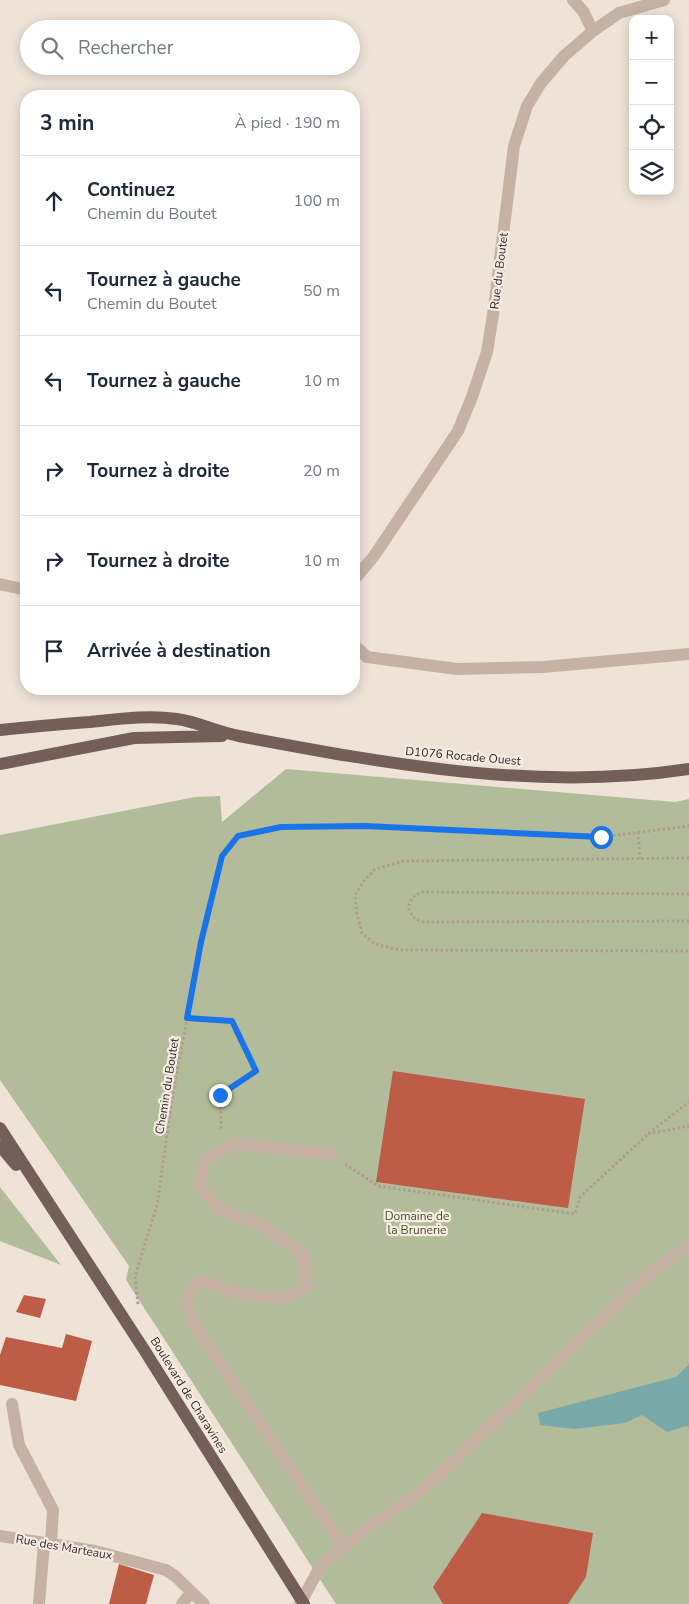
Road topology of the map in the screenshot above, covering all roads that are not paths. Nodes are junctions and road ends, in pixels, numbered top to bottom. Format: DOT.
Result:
graph roads {
  1 [pos="573,0"];
  2 [pos="664,0"];
  3 [pos="593,31"];
  4 [pos="360,573"];
  5 [pos="0,584"];
  6 [pos="20,589"];
  7 [pos="360,651"];
  8 [pos="689,654"];
  9 [pos="0,730"];
  10 [pos="237,736"];
  11 [pos="0,764"];
  12 [pos="689,769"];
  13 [pos="0,1128"];
  14 [pos="0,1146"];
  15 [pos="330,1154"];
  16 [pos="48,1202"];
  17 [pos="689,1245"];
  18 [pos="12,1404"];
  19 [pos="0,1536"];
  20 [pos="48,1543"];
  21 [pos="344,1547"];
  22 [pos="191,1592"];
  23 [pos="302,1603"];
  24 [pos="39,1604"];
  25 [pos="182,1604"];
  26 [pos="204,1604"];
  1 -- 3 [label="street"];
  2 -- 3 [label="street, Rue du Boutet"];
  3 -- 4 [label="street, Rue du Boutet"];
  5 -- 6 [label="street"];
  7 -- 8 [label="street"];
  9 -- 10 [label="main road, D1076 Rocade Ouest"];
  10 -- 11 [label="main road, D1076 Rocade Ouest"];
  10 -- 12 [label="main road, D1076 Rocade Ouest"];
  13 -- 16 [label="main road, Boulevard de Charavines"];
  14 -- 16 [label="main road, Boulevard de Charavines"];
  15 -- 21 [label="street"];
  16 -- 23 [label="main road, Boulevard de Charavines"];
  17 -- 21 [label="street"];
  18 -- 20 [label="street"];
  19 -- 20 [label="street, Rue des Marteaux"];
  20 -- 22 [label="street, Rue des Marteaux"];
  20 -- 24 [label="street"];
  21 -- 23 [label="street"];
  22 -- 25 [label="street"];
  22 -- 26 [label="street, Rue des Marteaux"];
}
